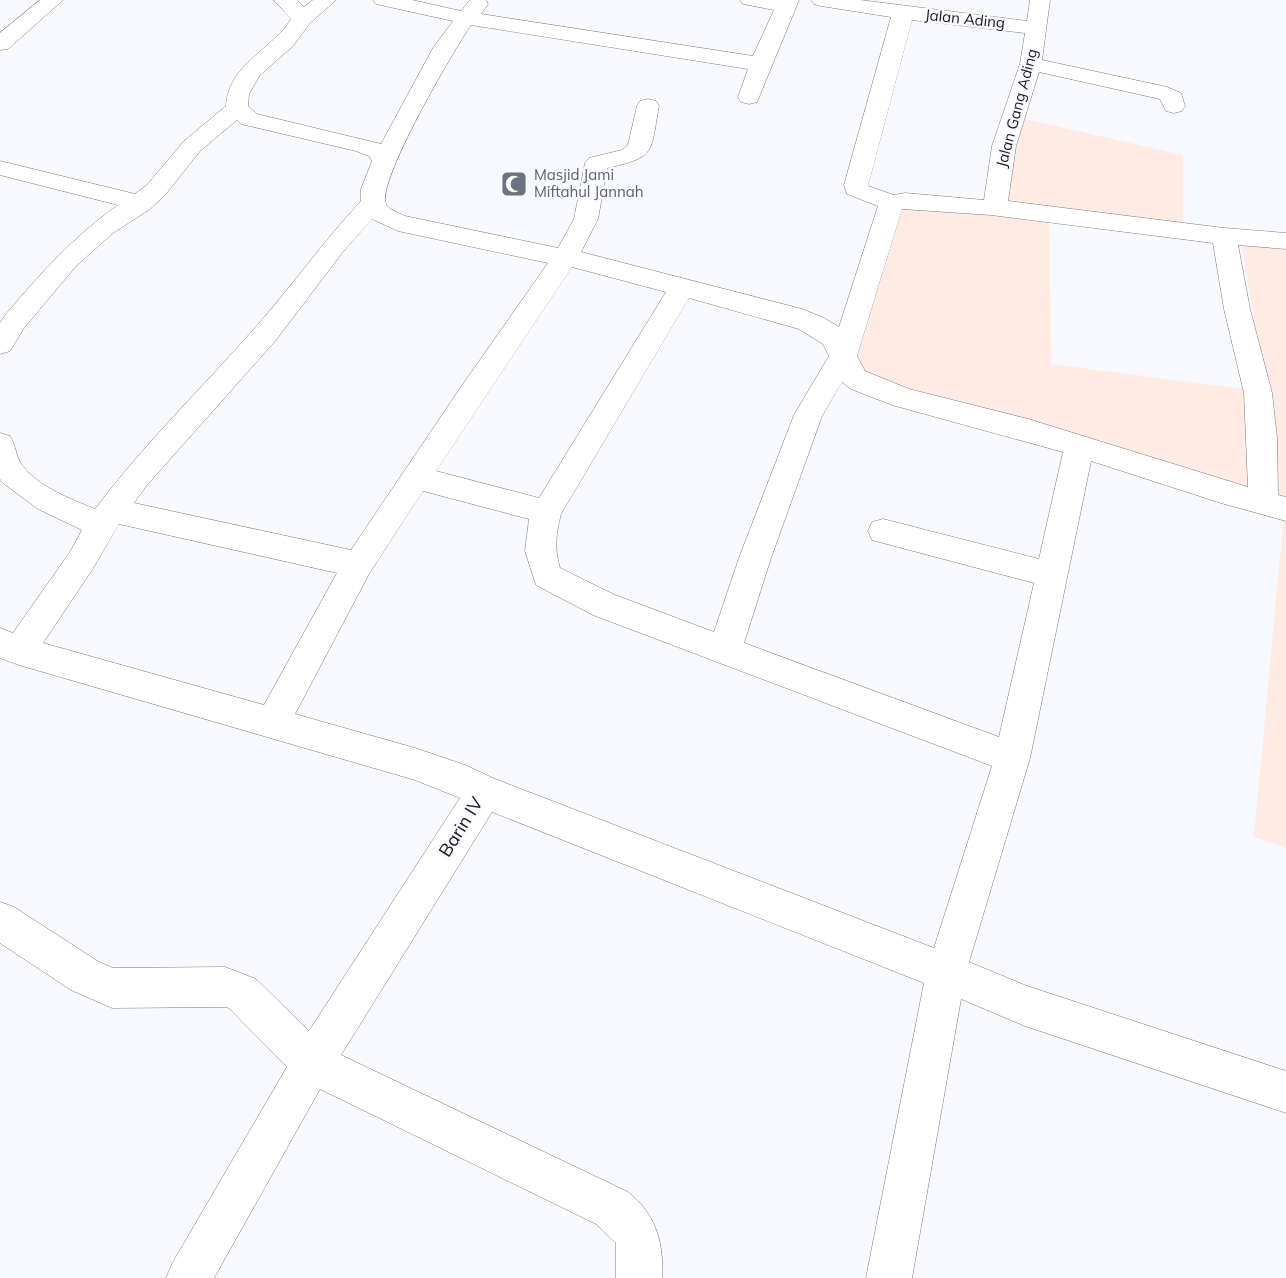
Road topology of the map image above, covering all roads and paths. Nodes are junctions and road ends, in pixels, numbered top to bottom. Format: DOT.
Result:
graph roads {
  1 [pos="53,0"];
  2 [pos="284,0"];
  3 [pos="326,0"];
  4 [pos="383,0"];
  5 [pos="750,0"];
  6 [pos="821,0"];
  7 [pos="1040,0"];
  8 [pos="788,3"];
  9 [pos="474,9"];
  10 [pos="903,13"];
  11 [pos="301,19"];
  12 [pos="1037,28"];
  13 [pos="0,44"];
  14 [pos="760,64"];
  15 [pos="1031,64"];
  16 [pos="749,97"];
  17 [pos="648,106"];
  18 [pos="1174,106"];
  19 [pos="237,108"];
  20 [pos="384,161"];
  21 [pos="0,168"];
  22 [pos="141,203"];
  23 [pos="373,203"];
  24 [pos="893,203"];
  25 [pos="991,207"];
  26 [pos="1224,236"];
  27 [pos="1286,241"];
  28 [pos="567,257"];
  29 [pos="682,287"];
  30 [pos="0,344"];
  31 [pos="844,355"];
  32 [pos="1079,446"];
  33 [pos="2,463"];
  34 [pos="416,478"];
  35 [pos="1274,506"];
  36 [pos="546,512"];
  37 [pos="107,517"];
  38 [pos="883,531"];
  39 [pos="358,565"];
  40 [pos="1052,575"];
  41 [pos="9,646"];
  42 [pos="725,649"];
  43 [pos="272,723"];
  44 [pos="1012,758"];
  45 [pos="484,792"];
  46 [pos="0,921"];
  47 [pos="946,972"];
  48 [pos="312,1063"];
  49 [pos="1286,1092"];
  50 [pos="189,1278"];
  51 [pos="639,1278"];
  52 [pos="889,1278"];
  1 -- 13 [label="street"];
  2 -- 11 [label="street"];
  3 -- 11 [label="street"];
  4 -- 9 [label="street"];
  5 -- 8 [label="street"];
  6 -- 10 [label="street, Jalan Ading"];
  7 -- 12 [label="street, Jalan Gang Ading"];
  8 -- 14 [label="street"];
  9 -- 14 [label="street"];
  9 -- 20 [label="street"];
  10 -- 12 [label="street, Jalan Ading"];
  10 -- 24 [label="street"];
  11 -- 19 [label="street"];
  12 -- 15 [label="street, Jalan Gang Ading"];
  14 -- 16 [label="street"];
  15 -- 18 [label="street"];
  15 -- 25 [label="street, Jalan Gang Ading"];
  17 -- 28 [label="street"];
  19 -- 20 [label="street"];
  19 -- 22 [label="street"];
  20 -- 23 [label="street"];
  21 -- 22 [label="street"];
  22 -- 30 [label="street"];
  23 -- 28 [label="street"];
  23 -- 37 [label="street"];
  24 -- 25 [label="street"];
  24 -- 31 [label="street"];
  25 -- 26 [label="street"];
  26 -- 27 [label="street"];
  26 -- 35 [label="street"];
  28 -- 29 [label="street"];
  28 -- 34 [label="street"];
  29 -- 31 [label="street"];
  29 -- 36 [label="street"];
  31 -- 32 [label="street"];
  31 -- 42 [label="street"];
  32 -- 35 [label="street"];
  32 -- 40 [label="street"];
  33 -- 37 [label="street"];
  34 -- 36 [label="street"];
  34 -- 39 [label="street"];
  36 -- 42 [label="street"];
  37 -- 39 [label="street"];
  37 -- 41 [label="street"];
  38 -- 40 [label="street"];
  39 -- 43 [label="street"];
  40 -- 44 [label="street"];
  41 -- 43 [label="street, Barin IV"];
  42 -- 44 [label="street"];
  43 -- 45 [label="street, Barin IV"];
  44 -- 47 [label="street"];
  45 -- 47 [label="street"];
  45 -- 48 [label="street, Barin IV"];
  46 -- 48 [label="street"];
  47 -- 49 [label="street"];
  47 -- 52 [label="street"];
  48 -- 50 [label="street, Barin IV"];
  48 -- 51 [label="street"];
}
